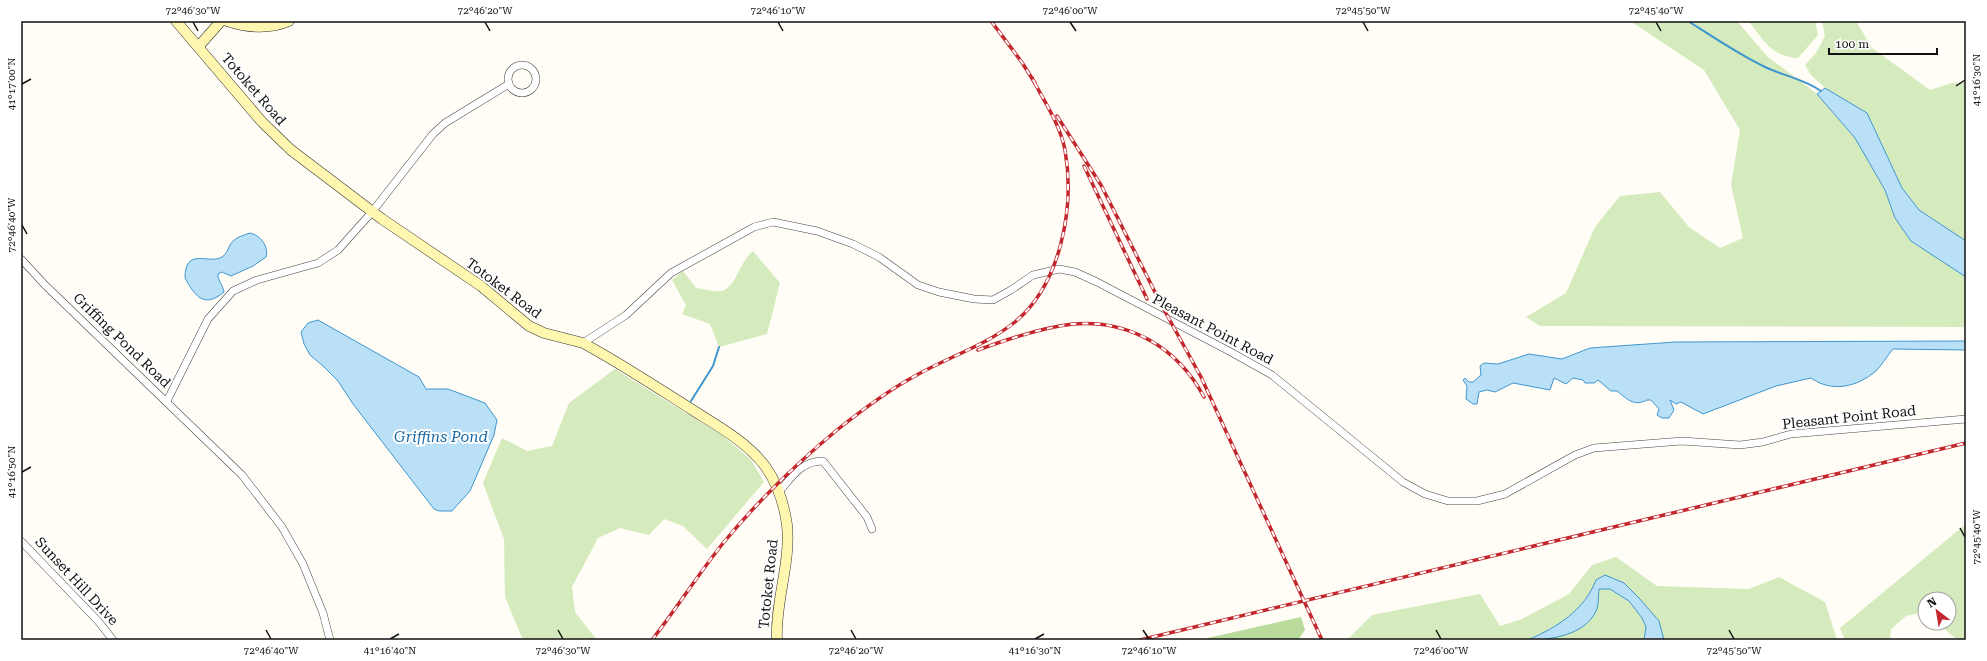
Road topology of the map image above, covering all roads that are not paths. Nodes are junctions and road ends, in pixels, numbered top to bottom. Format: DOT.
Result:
graph roads {
  1 [pos="176,21"];
  2 [pos="221,21"];
  3 [pos="227,21"];
  4 [pos="289,21"];
  5 [pos="199,46"];
  6 [pos="509,84"];
  7 [pos="372,212"];
  8 [pos="21,259"];
  9 [pos="583,343"];
  10 [pos="167,401"];
  11 [pos="1966,419"];
  12 [pos="779,492"];
  13 [pos="872,529"];
  14 [pos="21,541"];
  15 [pos="113,640"];
  16 [pos="330,640"];
  17 [pos="776,640"];
  1 -- 5 [label="main road, Totoket Road"];
  2 -- 5 [label="main road"];
  3 -- 4 [label="main road"];
  5 -- 7 [label="main road, Totoket Road"];
  6 -- 7 [label="street, Griffing Pond Road"];
  7 -- 9 [label="main road, Totoket Road"];
  7 -- 10 [label="street, Griffing Pond Road"];
  8 -- 10 [label="street, Griffing Pond Road"];
  9 -- 11 [label="street, Pleasant Point Road"];
  9 -- 12 [label="main road, Totoket Road"];
  10 -- 16 [label="street"];
  12 -- 13 [label="street"];
  12 -- 17 [label="main road, Totoket Road"];
  14 -- 15 [label="street, Sunset Hill Drive"];
}
